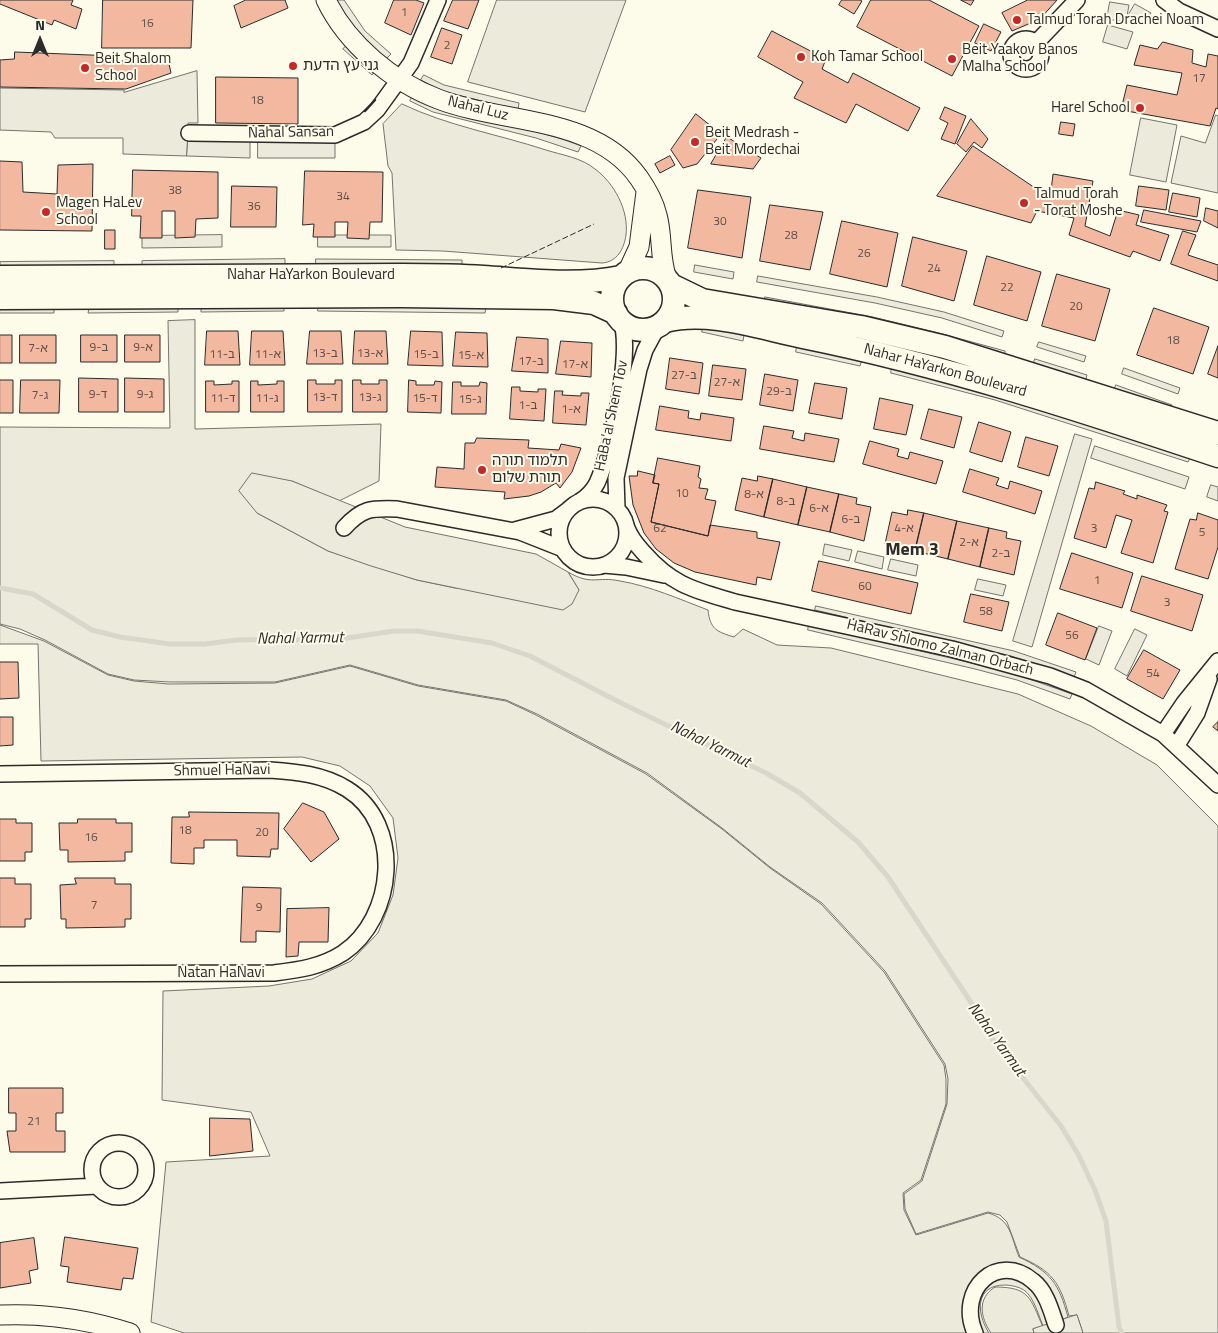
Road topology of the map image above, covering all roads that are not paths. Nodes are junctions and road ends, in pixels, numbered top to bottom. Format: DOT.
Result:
graph roads {
  1 [pos="326,0"];
  2 [pos="438,0"];
  3 [pos="1077,0"];
  4 [pos="1164,0"];
  5 [pos="1218,29"];
  6 [pos="1036,43"];
  7 [pos="398,79"];
  8 [pos="189,133"];
  9 [pos="646,191"];
  10 [pos="624,275"];
  11 [pos="0,277"];
  12 [pos="669,282"];
  13 [pos="0,298"];
  14 [pos="619,317"];
  15 [pos="661,323"];
  16 [pos="1218,433"];
  17 [pos="1218,456"];
  18 [pos="574,507"];
  19 [pos="617,510"];
  20 [pos="344,528"];
  21 [pos="627,528"];
  22 [pos="509,530"];
  23 [pos="563,549"];
  24 [pos="603,565"];
  25 [pos="664,574"];
  26 [pos="1215,665"];
  27 [pos="1163,734"];
  28 [pos="1177,745"];
  29 [pos="0,774"];
  30 [pos="1218,785"];
  31 [pos="387,870"];
  32 [pos="0,974"];
  33 [pos="97,1186"];
  34 [pos="0,1191"];
  35 [pos="0,1315"];
  36 [pos="1056,1325"];
  37 [pos="130,1333"];
  38 [pos="976,1333"];
  1 -- 7 [label="street, Nahal Luz"];
  2 -- 7 [label="street, Nahal Sansan"];
  3 -- 6 [label="street"];
  4 -- 5 [label="street"];
  7 -- 8 [label="street, Nahal Sansan"];
  7 -- 9 [label="street, Nahal Luz"];
  9 -- 10 [label="street"];
  9 -- 12 [label="street, Nahal Luz"];
  10 -- 11 [label="main road, Nahar HaYarkon Boulevard"];
  10 -- 12 [label="main road"];
  10 -- 14 [label="main road"];
  12 -- 15 [label="main road"];
  12 -- 16 [label="main road, Nahar HaYarkon Boulevard"];
  13 -- 14 [label="main road, Nahar HaYarkon Boulevard"];
  14 -- 15 [label="main road"];
  14 -- 18 [label="street, HaBa'al Shem Tov"];
  15 -- 17 [label="main road, Nahar HaYarkon Boulevard"];
  15 -- 19 [label="street, HaBa'al Shem Tov"];
  18 -- 19 [label="street"];
  18 -- 22 [label="street"];
  18 -- 23 [label="street"];
  19 -- 21 [label="street"];
  20 -- 22 [label="street"];
  21 -- 24 [label="street"];
  21 -- 25 [label="street, HaRav Shlomo Zalman Orbach"];
  22 -- 23 [label="street"];
  23 -- 24 [label="street"];
  24 -- 25 [label="street, HaRav Shlomo Zalman Orbach"];
  25 -- 27 [label="street, HaRav Shlomo Zalman Orbach"];
  26 -- 27 [label="street"];
  26 -- 28 [label="street"];
  27 -- 28 [label="street, HaRav Shlomo Zalman Orbach"];
  28 -- 30 [label="street, HaRav Shlomo Zalman Orbach"];
  29 -- 31 [label="street, Shmuel HaNavi"];
  31 -- 32 [label="street, Natan HaNavi"];
  33 -- 34 [label="street"];
  35 -- 37 [label="street"];
  36 -- 38 [label="street"];
}
